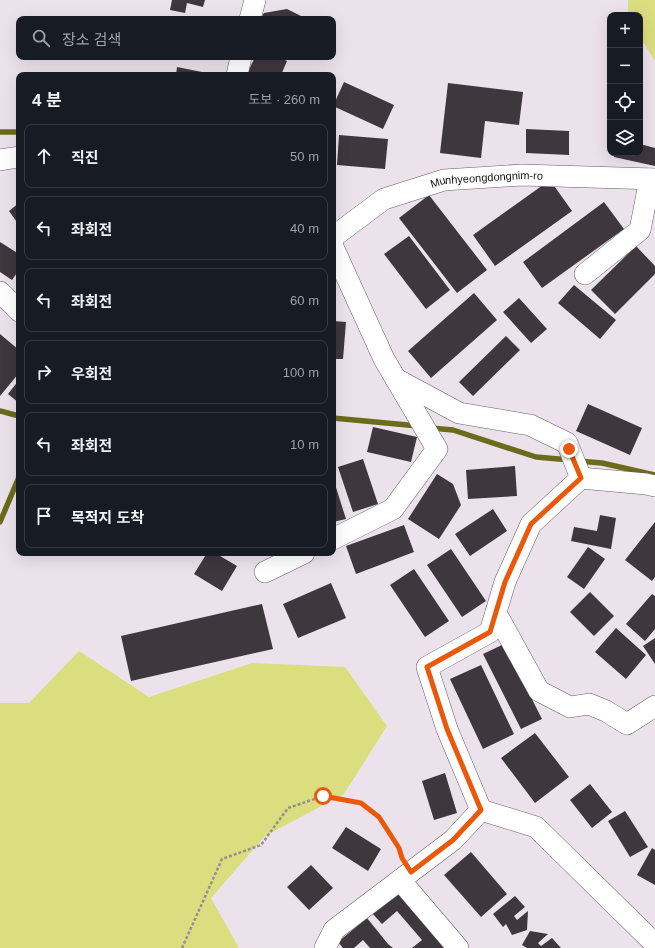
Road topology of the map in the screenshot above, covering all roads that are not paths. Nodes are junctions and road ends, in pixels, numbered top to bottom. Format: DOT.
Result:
graph roads {
  1 [pos="255,0"];
  2 [pos="251,16"];
  3 [pos="240,60"];
  4 [pos="238,72"];
  5 [pos="16,157"];
  6 [pos="0,160"];
  7 [pos="652,179"];
  8 [pos="336,235"];
  9 [pos="336,254"];
  10 [pos="585,274"];
  11 [pos="0,292"];
  12 [pos="16,308"];
  13 [pos="396,379"];
  14 [pos="580,475"];
  15 [pos="655,486"];
  16 [pos="336,538"];
  17 [pos="298,556"];
  18 [pos="266,572"];
  19 [pos="496,613"];
  20 [pos="655,706"];
  21 [pos="481,810"];
  22 [pos="406,876"];
  23 [pos="655,945"];
  24 [pos="325,948"];
  25 [pos="458,948"];
  26 [pos="654,948"];
  1 -- 2 [label="street"];
  3 -- 4 [label="street"];
  5 -- 6 [label="street"];
  7 -- 8 [label="street, Munhyeongdongnim-ro"];
  7 -- 10 [label="street"];
  9 -- 13 [label="street"];
  11 -- 12 [label="street"];
  13 -- 14 [label="street"];
  13 -- 16 [label="street"];
  14 -- 15 [label="street"];
  14 -- 19 [label="street"];
  17 -- 18 [label="street"];
  19 -- 20 [label="street"];
  19 -- 21 [label="street"];
  21 -- 22 [label="street"];
  21 -- 23 [label="street"];
  22 -- 24 [label="street"];
  22 -- 25 [label="street"];
  23 -- 26 [label="street"];
}
